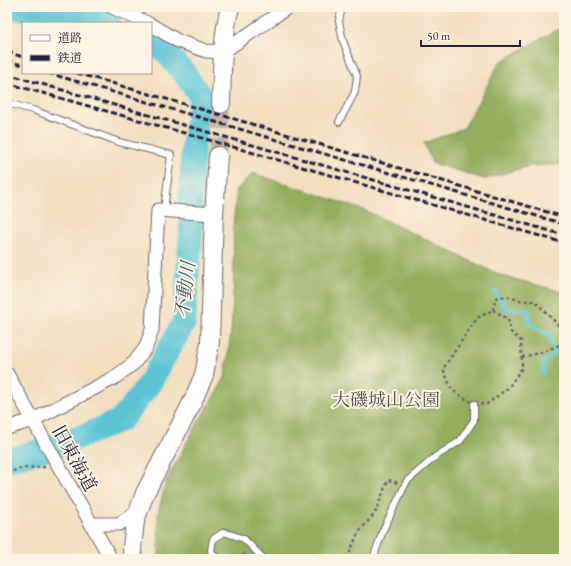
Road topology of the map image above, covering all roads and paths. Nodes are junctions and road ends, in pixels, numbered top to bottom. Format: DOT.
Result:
graph roads {
  1 [pos="112,7"];
  2 [pos="230,7"];
  3 [pos="288,7"];
  4 [pos="342,7"];
  5 [pos="145,22"];
  6 [pos="152,26"];
  7 [pos="224,52"];
  8 [pos="7,103"];
  9 [pos="221,104"];
  10 [pos="339,122"];
  11 [pos="218,156"];
  12 [pos="164,210"];
  13 [pos="210,213"];
  14 [pos="493,310"];
  15 [pos="564,335"];
  16 [pos="564,343"];
  17 [pos="522,357"];
  18 [pos="7,374"];
  19 [pos="474,404"];
  20 [pos="36,425"];
  21 [pos="7,428"];
  22 [pos="58,464"];
  23 [pos="7,473"];
  24 [pos="388,480"];
  25 [pos="138,511"];
  26 [pos="91,524"];
  27 [pos="112,559"];
  28 [pos="133,559"];
  29 [pos="217,559"];
  30 [pos="264,559"];
  31 [pos="349,559"];
  32 [pos="373,559"];
  1 -- 5 [label="street"];
  2 -- 7 [label="street"];
  3 -- 7 [label="street"];
  4 -- 10 [label="lane"];
  6 -- 7 [label="street"];
  7 -- 9 [label="street"];
  8 -- 12 [label="lane"];
  11 -- 13 [label="street"];
  12 -- 13 [label="street"];
  12 -- 20 [label="street"];
  13 -- 25 [label="street"];
  14 -- 15 [label="path"];
  14 -- 17 [label="path"];
  14 -- 19 [label="path"];
  16 -- 17 [label="path"];
  17 -- 19 [label="path"];
  18 -- 20 [label="street, 旧東海道"];
  19 -- 32 [label="lane"];
  20 -- 21 [label="street"];
  20 -- 22 [label="street, 旧東海道"];
  22 -- 23 [label="path"];
  22 -- 26 [label="street, 旧東海道"];
  24 -- 31 [label="path"];
  25 -- 26 [label="street"];
  25 -- 28 [label="street"];
  26 -- 27 [label="street, 旧東海道"];
  29 -- 30 [label="lane"];
}
